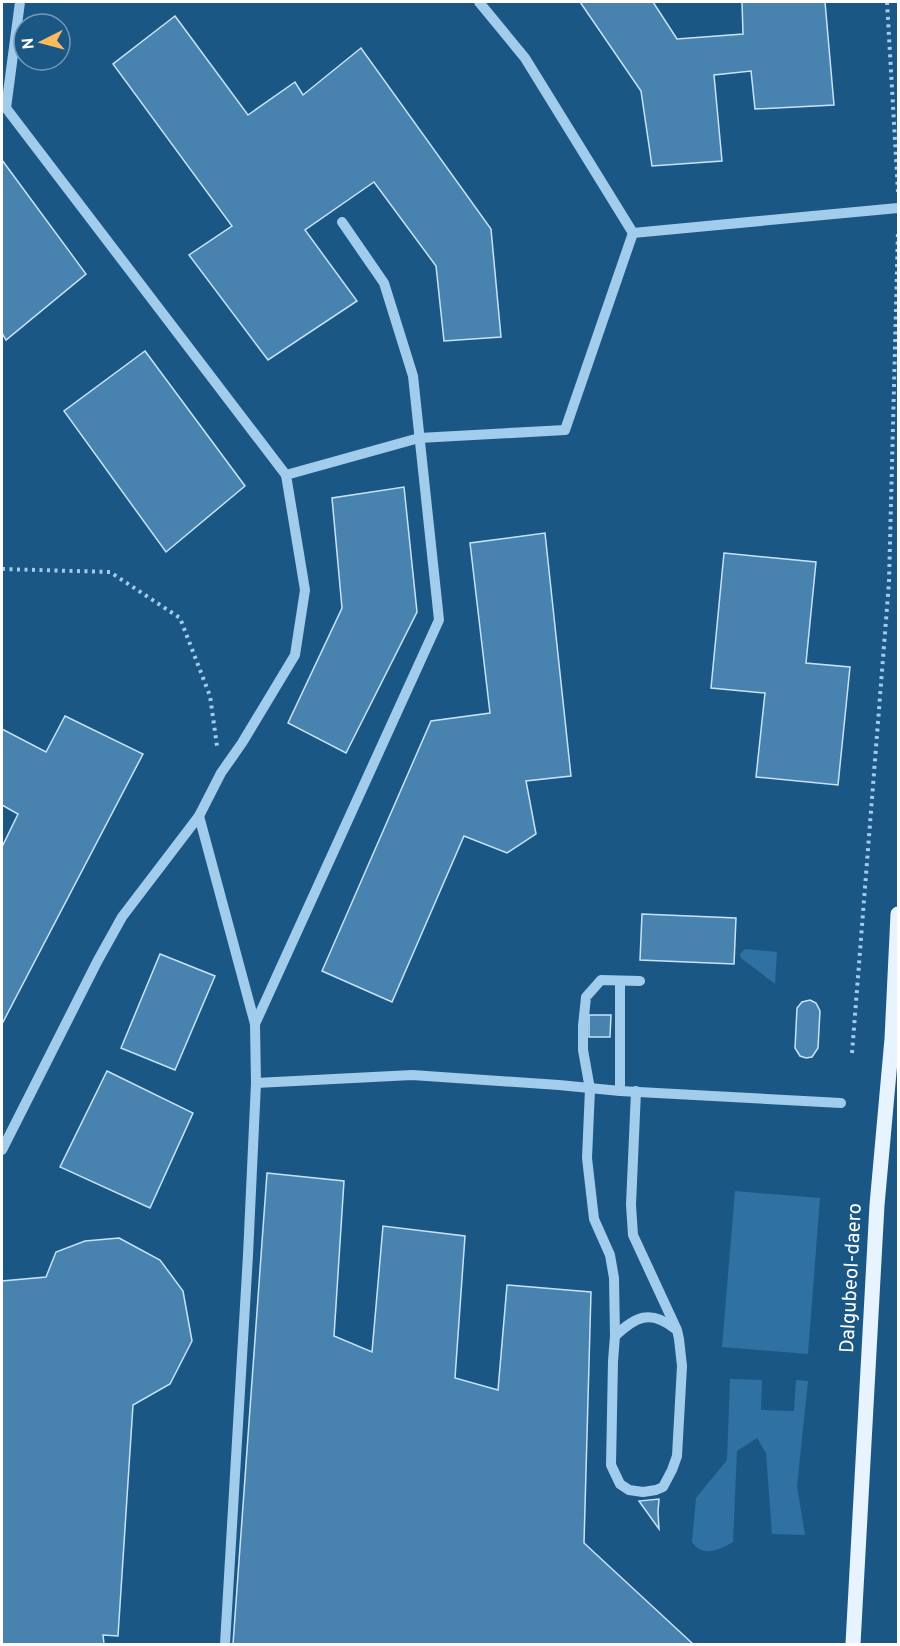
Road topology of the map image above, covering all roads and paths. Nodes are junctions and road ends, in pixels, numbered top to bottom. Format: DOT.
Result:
graph roads {
  1 [pos="20,2"];
  2 [pos="478,2"];
  3 [pos="887,2"];
  4 [pos="898,197"];
  5 [pos="898,208"];
  6 [pos="342,222"];
  7 [pos="898,230"];
  8 [pos="633,232"];
  9 [pos="419,438"];
  10 [pos="286,474"];
  11 [pos="2,569"];
  12 [pos="221,773"];
  13 [pos="199,816"];
  14 [pos="898,914"];
  15 [pos="620,981"];
  16 [pos="640,981"];
  17 [pos="255,1024"];
  18 [pos="852,1053"];
  19 [pos="255,1083"];
  20 [pos="590,1089"];
  21 [pos="620,1091"];
  22 [pos="636,1092"];
  23 [pos="841,1103"];
  24 [pos="2,1150"];
  25 [pos="677,1330"];
  26 [pos="615,1336"];
  27 [pos="225,1644"];
  28 [pos="853,1644"];
  1 -- 10 [label="lane"];
  2 -- 8 [label="lane"];
  3 -- 4 [label="path"];
  5 -- 8 [label="lane"];
  6 -- 9 [label="lane"];
  7 -- 18 [label="path"];
  8 -- 9 [label="lane"];
  9 -- 10 [label="lane"];
  9 -- 17 [label="lane"];
  10 -- 12 [label="lane"];
  11 -- 12 [label="path"];
  12 -- 13 [label="lane"];
  13 -- 17 [label="lane"];
  13 -- 24 [label="lane"];
  14 -- 28 [label="main road, Dalgubeol-daero"];
  15 -- 16 [label="lane"];
  15 -- 20 [label="lane"];
  15 -- 21 [label="lane"];
  17 -- 19 [label="lane"];
  19 -- 20 [label="lane"];
  19 -- 27 [label="lane"];
  20 -- 21 [label="lane"];
  20 -- 26 [label="lane"];
  21 -- 22 [label="lane"];
  22 -- 23 [label="lane"];
  22 -- 25 [label="lane"];
  25 -- 26 [label="lane"];
  25 -- 26 [label="lane"];
}
